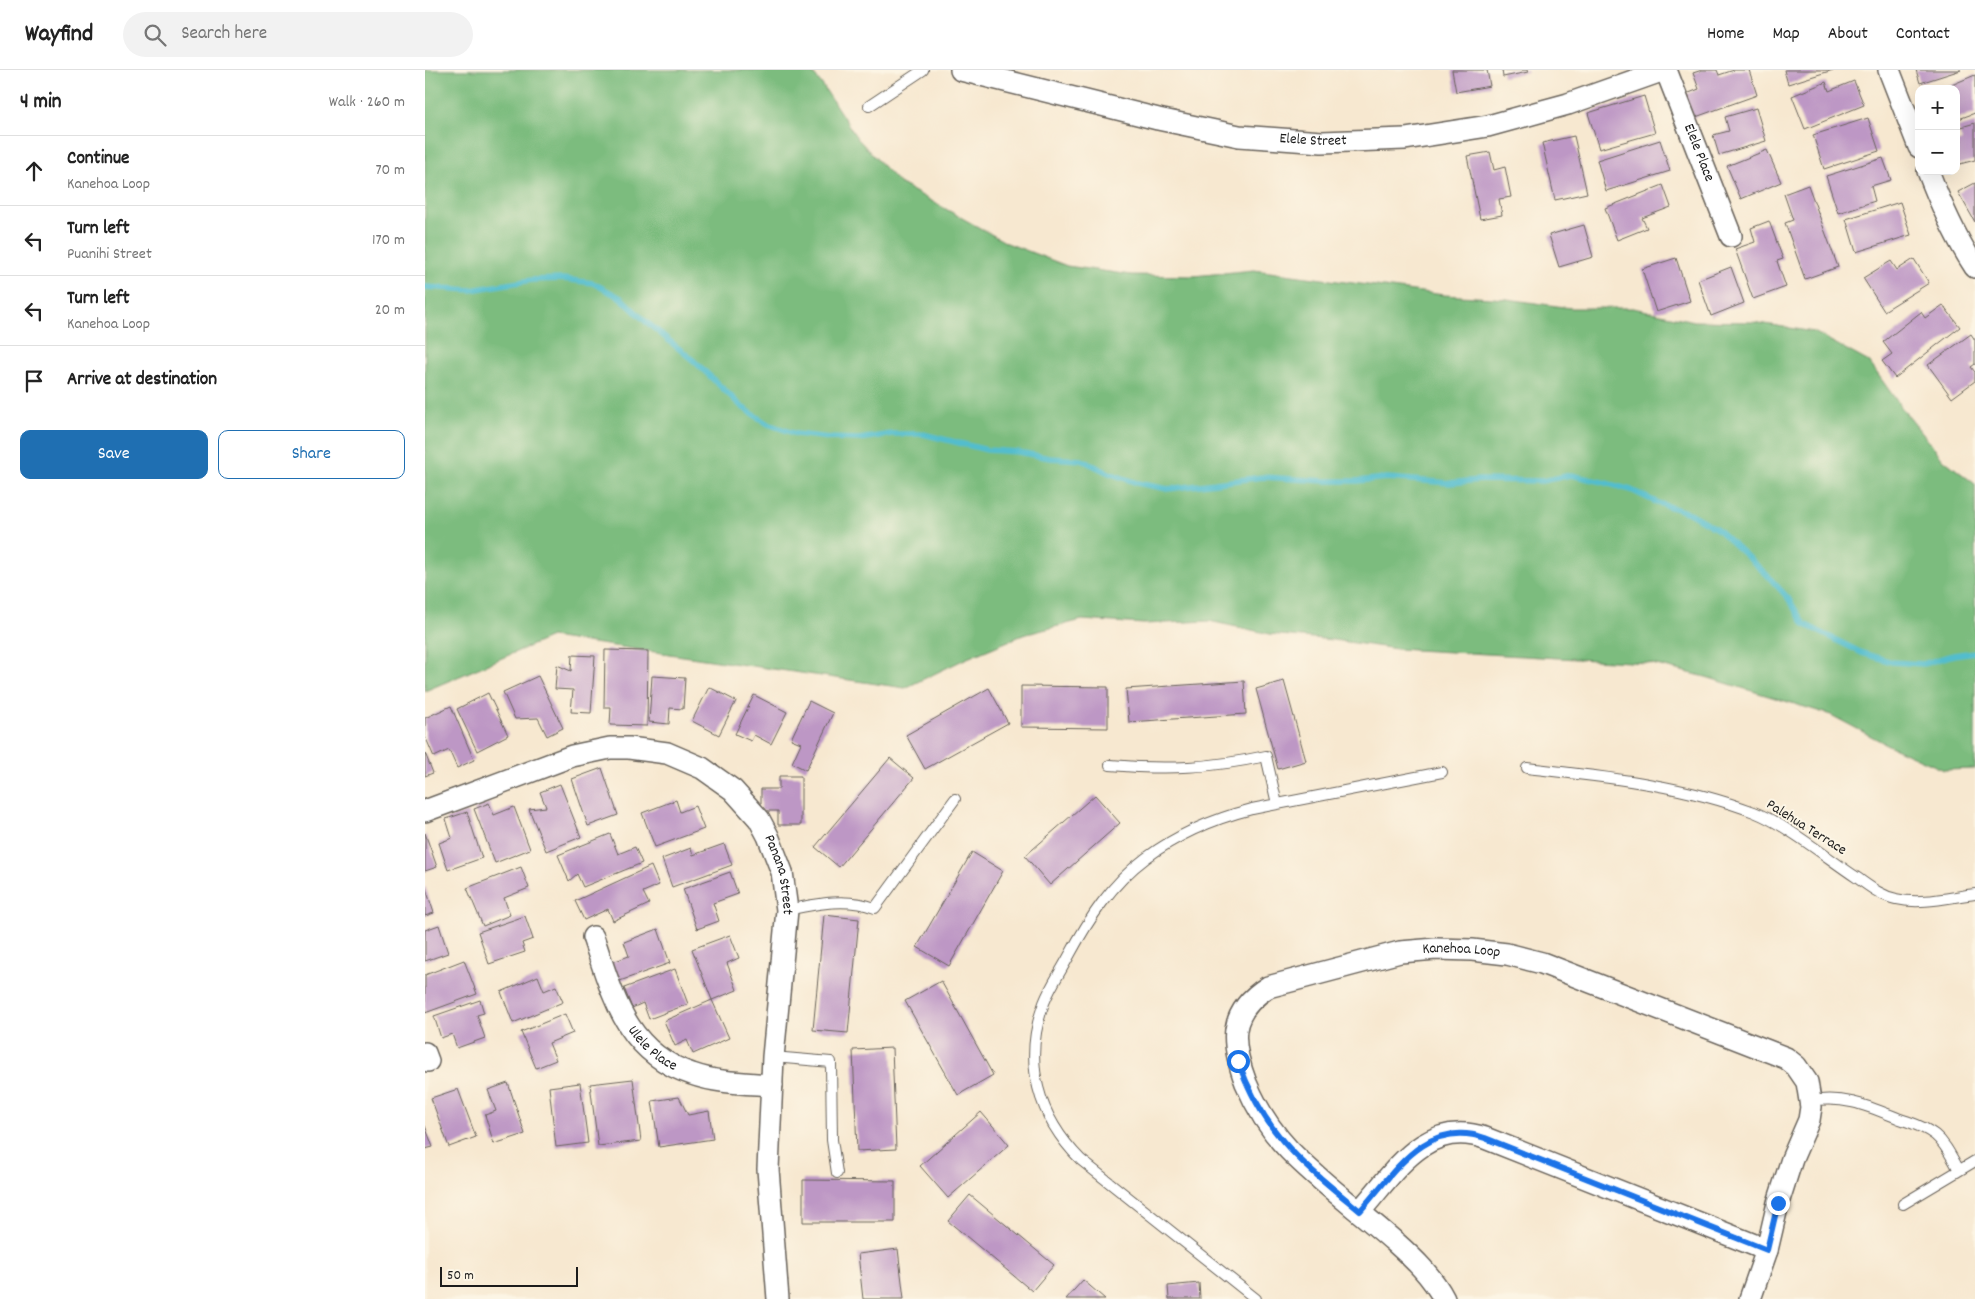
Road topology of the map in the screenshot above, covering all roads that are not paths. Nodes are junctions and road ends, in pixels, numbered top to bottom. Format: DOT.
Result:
graph roads {
  1 [pos="923,70"];
  2 [pos="961,70"];
  3 [pos="1665,70"];
  4 [pos="1889,70"];
  5 [pos="869,106"];
  6 [pos="1915,137"];
  7 [pos="1930,175"];
  8 [pos="1731,236"];
  9 [pos="1975,267"];
  10 [pos="1110,766"];
  11 [pos="1527,768"];
  12 [pos="1442,772"];
  13 [pos="955,799"];
  14 [pos="1277,804"];
  15 [pos="425,812"];
  16 [pos="1975,894"];
  17 [pos="787,910"];
  18 [pos="593,937"];
  19 [pos="773,1057"];
  20 [pos="772,1085"];
  21 [pos="1811,1101"];
  22 [pos="1975,1161"];
  23 [pos="1959,1170"];
  24 [pos="837,1173"];
  25 [pos="1903,1204"];
  26 [pos="1360,1211"];
  27 [pos="1767,1250"];
  28 [pos="778,1299"];
  29 [pos="1256,1299"];
  30 [pos="1444,1299"];
  31 [pos="1751,1299"];
  1 -- 5 [label="lane"];
  2 -- 3 [label="street, Elele Street"];
  3 -- 8 [label="street, Elele Place"];
  4 -- 6 [label="street"];
  7 -- 9 [label="street"];
  10 -- 14 [label="lane"];
  11 -- 16 [label="lane, Palehua Terrace"];
  12 -- 14 [label="lane"];
  13 -- 17 [label="lane"];
  14 -- 29 [label="lane"];
  15 -- 17 [label="street, Panana Street"];
  17 -- 19 [label="street, Panana Street"];
  18 -- 20 [label="street, Ulele Place"];
  19 -- 20 [label="street, Panana Street"];
  19 -- 24 [label="lane"];
  20 -- 28 [label="street, Panana Street"];
  21 -- 23 [label="lane"];
  21 -- 26 [label="street, Kanehoa Loop"];
  21 -- 27 [label="street, Kanehoa Loop"];
  22 -- 23 [label="lane"];
  23 -- 25 [label="lane"];
  26 -- 27 [label="street"];
  26 -- 30 [label="street, Kanehoa Loop"];
  27 -- 31 [label="street, Kanehoa Loop"];
}
